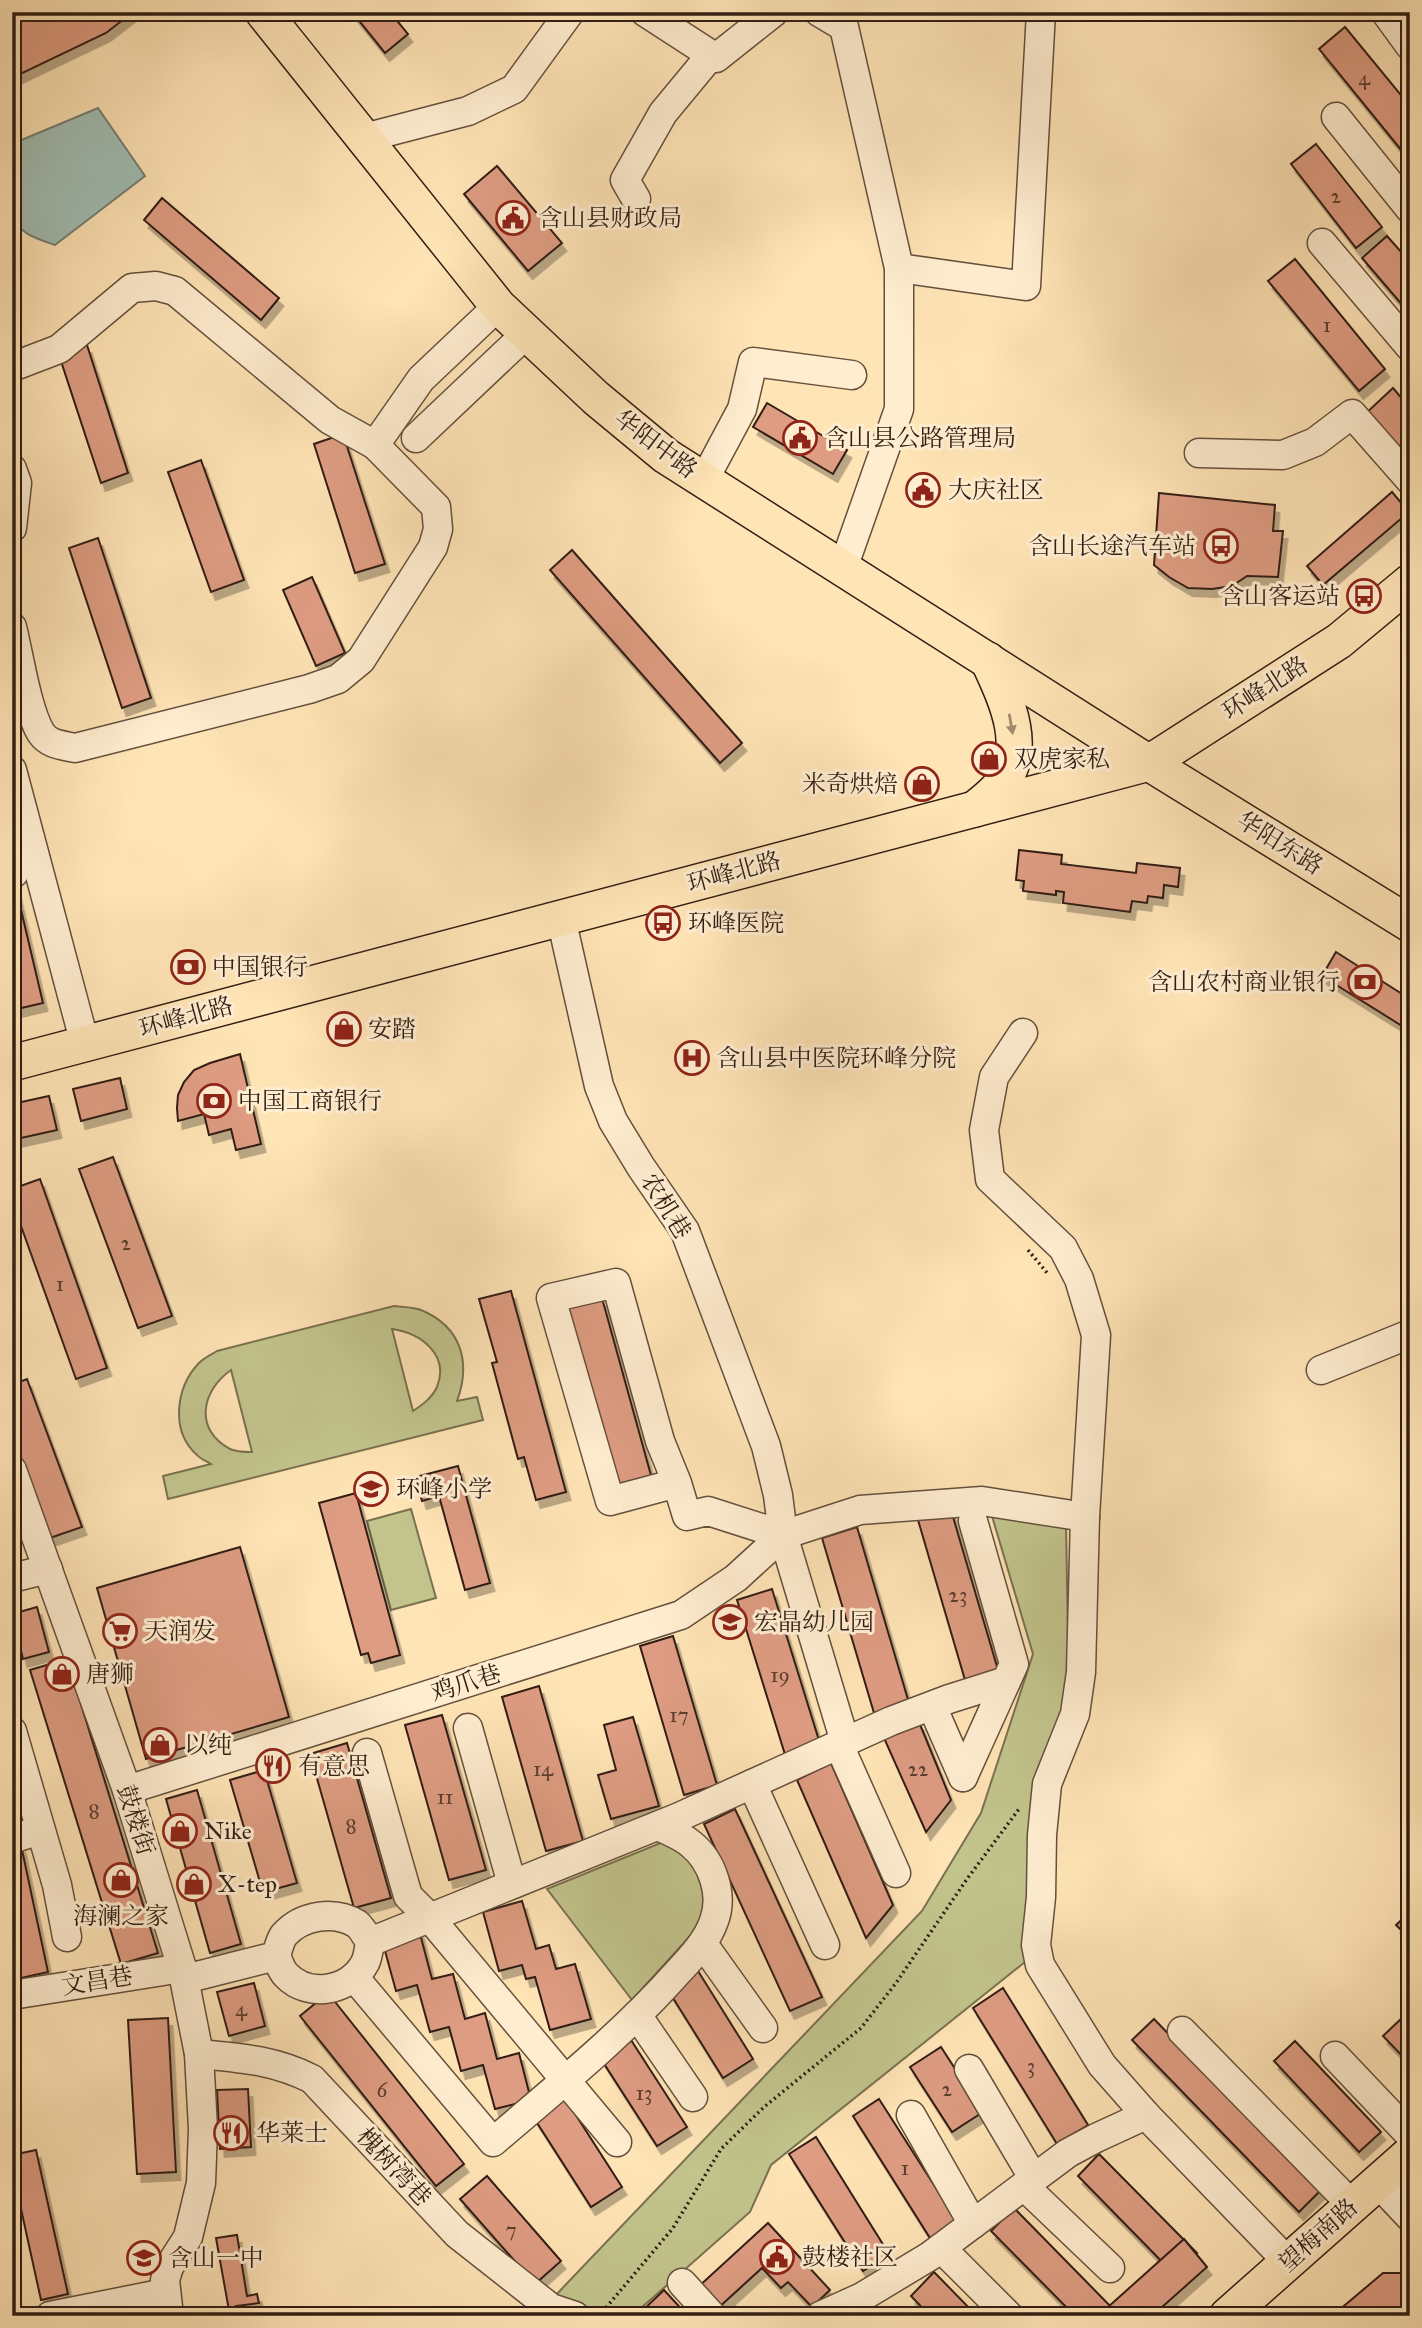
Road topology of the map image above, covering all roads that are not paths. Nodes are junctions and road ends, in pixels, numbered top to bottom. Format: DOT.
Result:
graph roads {
  1 [pos="262,12"];
  2 [pos="570,12"];
  3 [pos="645,12"];
  4 [pos="774,12"];
  5 [pos="819,12"];
  6 [pos="1041,12"];
  7 [pos="1386,13"];
  8 [pos="1410,46"];
  9 [pos="711,55"];
  10 [pos="1336,117"];
  11 [pos="364,138"];
  12 [pos="636,199"];
  13 [pos="1410,209"];
  14 [pos="1322,243"];
  15 [pos="899,268"];
  16 [pos="498,306"];
  17 [pos="527,333"];
  18 [pos="1410,347"];
  19 [pos="12,367"];
  20 [pos="852,375"];
  21 [pos="416,438"];
  22 [pos="375,445"];
  23 [pos="1199,453"];
  24 [pos="12,469"];
  25 [pos="704,480"];
  26 [pos="1410,480"];
  27 [pos="12,528"];
  28 [pos="843,568"];
  29 [pos="1410,582"];
  30 [pos="12,627"];
  31 [pos="988,660"];
  32 [pos="1149,763"];
  33 [pos="12,771"];
  34 [pos="975,808"];
  35 [pos="561,918"];
  36 [pos="1410,924"];
  37 [pos="1023,1033"];
  38 [pos="85,1044"];
  39 [pos="12,1063"];
  40 [pos="1410,1334"];
  41 [pos="1321,1370"];
  42 [pos="12,1470"];
  43 [pos="677,1483"];
  44 [pos="1085,1517"];
  45 [pos="973,1521"];
  46 [pos="783,1535"];
  47 [pos="48,1569"];
  48 [pos="12,1578"];
  49 [pos="1006,1681"];
  50 [pos="932,1706"];
  51 [pos="468,1728"];
  52 [pos="12,1731"];
  53 [pos="842,1743"];
  54 [pos="367,1753"];
  55 [pos="752,1784"];
  56 [pos="127,1790"];
  57 [pos="658,1826"];
  58 [pos="40,1830"];
  59 [pos="12,1839"];
  60 [pos="896,1873"];
  61 [pos="512,1884"];
  62 [pos="430,1918"];
  63 [pos="67,1937"];
  64 [pos="370,1942"];
  65 [pos="703,1944"];
  66 [pos="825,1945"];
  67 [pos="276,1956"];
  68 [pos="183,1973"];
  69 [pos="354,1977"];
  70 [pos="12,1995"];
  71 [pos="637,2015"];
  72 [pos="763,2028"];
  73 [pos="1182,2031"];
  74 [pos="199,2054"];
  75 [pos="1335,2056"];
  76 [pos="969,2069"];
  77 [pos="565,2079"];
  78 [pos="693,2096"];
  79 [pos="911,2115"];
  80 [pos="1146,2115"];
  81 [pos="1410,2135"];
  82 [pos="617,2142"];
  83 [pos="1410,2154"];
  84 [pos="1029,2182"];
  85 [pos="1365,2194"];
  86 [pos="1410,2217"];
  87 [pos="973,2224"];
  88 [pos="941,2248"];
  89 [pos="1288,2262"];
  90 [pos="1110,2269"];
  91 [pos="682,2283"];
  92 [pos="167,2304"];
  93 [pos="858,2309"];
  94 [pos="50,2316"];
  95 [pos="575,2316"];
  96 [pos="712,2316"];
  97 [pos="820,2316"];
  98 [pos="1009,2316"];
  99 [pos="1227,2316"];
  1 -- 11 [label="main road, 华阳中路"];
  2 -- 11 [label="street"];
  3 -- 9 [label="street"];
  4 -- 9 [label="street"];
  5 -- 15 [label="street"];
  6 -- 15 [label="street"];
  7 -- 8 [label="street"];
  9 -- 12 [label="street"];
  10 -- 13 [label="street"];
  11 -- 16 [label="main road, 华阳中路"];
  14 -- 18 [label="street"];
  15 -- 28 [label="street"];
  16 -- 17 [label="main road, 华阳中路"];
  16 -- 22 [label="street"];
  17 -- 21 [label="street"];
  17 -- 25 [label="main road, 华阳中路"];
  19 -- 22 [label="street"];
  20 -- 25 [label="street"];
  22 -- 30 [label="street"];
  23 -- 26 [label="street"];
  24 -- 27 [label="street"];
  25 -- 28 [label="main road, 华阳中路"];
  28 -- 31 [label="main road, 华阳中路"];
  29 -- 32 [label="main road, 环峰北路"];
  31 -- 32 [label="main road, 华阳中路"];
  31 -- 34 [label="main road, one-way"];
  32 -- 34 [label="main road, 环峰北路"];
  32 -- 36 [label="main road, 华阳东路"];
  33 -- 38 [label="street"];
  34 -- 35 [label="main road, 环峰北路"];
  35 -- 38 [label="main road, 环峰北路"];
  35 -- 46 [label="street, 农机巷"];
  37 -- 44 [label="street"];
  38 -- 39 [label="main road, 环峰北路"];
  40 -- 41 [label="street"];
  42 -- 47 [label="street, 鼓楼街"];
  43 -- 43 [label="street"];
  43 -- 46 [label="street"];
  44 -- 46 [label="street"];
  44 -- 80 [label="street"];
  45 -- 49 [label="street"];
  46 -- 53 [label="street, 农机巷"];
  46 -- 56 [label="street, 鸡爪巷"];
  47 -- 48 [label="street"];
  47 -- 56 [label="street, 鼓楼街"];
  49 -- 50 [label="street"];
  49 -- 50 [label="street"];
  50 -- 53 [label="street"];
  51 -- 61 [label="street"];
  52 -- 58 [label="street"];
  53 -- 55 [label="street"];
  53 -- 60 [label="street, 农机巷"];
  54 -- 62 [label="street"];
  55 -- 57 [label="street"];
  55 -- 66 [label="street"];
  56 -- 68 [label="street, 鼓楼街"];
  57 -- 61 [label="street"];
  57 -- 65 [label="street"];
  58 -- 59 [label="street"];
  58 -- 63 [label="street"];
  61 -- 62 [label="street"];
  62 -- 64 [label="street"];
  62 -- 77 [label="street"];
  64 -- 67 [label="street"];
  64 -- 69 [label="street"];
  65 -- 71 [label="street"];
  65 -- 72 [label="street"];
  67 -- 68 [label="street, 文昌巷"];
  67 -- 69 [label="street"];
  68 -- 70 [label="street, 文昌巷"];
  68 -- 74 [label="street, 鼓楼街"];
  69 -- 77 [label="street"];
  71 -- 77 [label="street"];
  71 -- 78 [label="street"];
  73 -- 85 [label="street"];
  74 -- 92 [label="street, 鼓楼街"];
  74 -- 95 [label="street, 槐树湾巷"];
  75 -- 81 [label="street"];
  76 -- 84 [label="street"];
  77 -- 82 [label="street"];
  79 -- 87 [label="street"];
  80 -- 84 [label="street"];
  80 -- 89 [label="street"];
  83 -- 85 [label="main road, 望梅南路"];
  84 -- 87 [label="street"];
  84 -- 90 [label="street"];
  85 -- 86 [label="street"];
  85 -- 89 [label="main road, 望梅南路"];
  87 -- 88 [label="street"];
  88 -- 93 [label="street"];
  88 -- 98 [label="street"];
  89 -- 99 [label="main road, 望梅南路"];
  91 -- 96 [label="street"];
  92 -- 94 [label="street"];
  93 -- 97 [label="street"];
}
